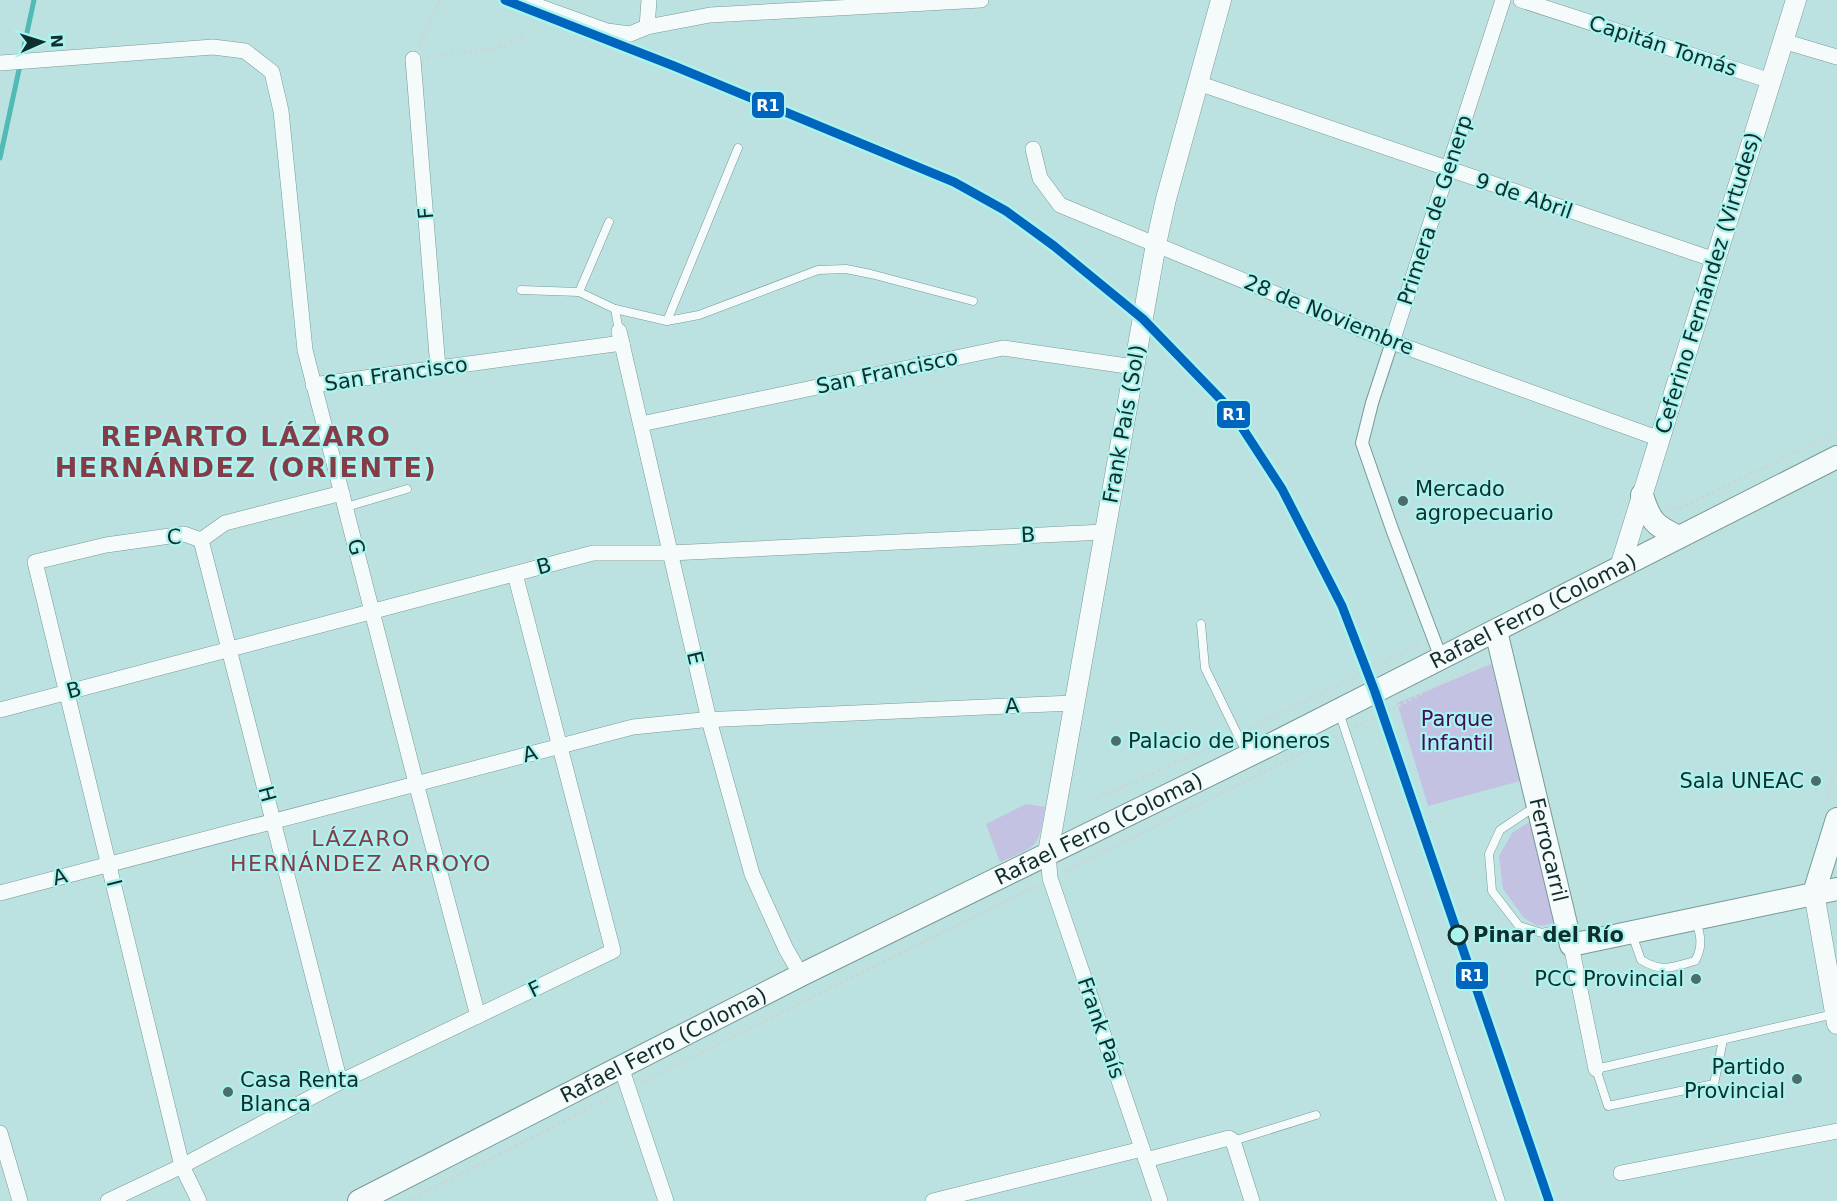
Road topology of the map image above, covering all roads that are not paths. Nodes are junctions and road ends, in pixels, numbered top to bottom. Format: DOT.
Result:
graph roads {
  1 [pos="521,0"];
  2 [pos="649,0"];
  3 [pos="981,0"];
  4 [pos="1221,0"];
  5 [pos="1503,0"];
  6 [pos="1521,0"];
  7 [pos="1796,0"];
  8 [pos="647,27"];
  9 [pos="1783,41"];
  10 [pos="1837,57"];
  11 [pos="414,59"];
  12 [pos="0,63"];
  13 [pos="1771,81"];
  14 [pos="1198,83"];
  15 [pos="738,148"];
  16 [pos="1033,149"];
  17 [pos="1448,170"];
  18 [pos="609,222"];
  19 [pos="1156,244"];
  20 [pos="1715,261"];
  21 [pos="521,290"];
  22 [pos="579,292"];
  23 [pos="973,301"];
  24 [pos="615,309"];
  25 [pos="667,321"];
  26 [pos="620,337"];
  27 [pos="1392,342"];
  28 [pos="1134,367"];
  29 [pos="438,368"];
  30 [pos="313,385"];
  31 [pos="641,424"];
  32 [pos="1660,439"];
  33 [pos="1837,457"];
  34 [pos="407,489"];
  35 [pos="1642,495"];
  36 [pos="344,500"];
  37 [pos="1104,532"];
  38 [pos="1679,537"];
  39 [pos="201,540"];
  40 [pos="670,553"];
  41 [pos="35,562"];
  42 [pos="1620,567"];
  43 [pos="515,574"];
  44 [pos="373,611"];
  45 [pos="1201,624"];
  46 [pos="1499,641"];
  47 [pos="1437,648"];
  48 [pos="228,650"];
  49 [pos="68,692"];
  50 [pos="1074,703"];
  51 [pos="0,710"];
  52 [pos="710,720"];
  53 [pos="1342,721"];
  54 [pos="560,746"];
  55 [pos="1248,756"];
  56 [pos="416,783"];
  57 [pos="1537,806"];
  58 [pos="1837,819"];
  59 [pos="274,821"];
  60 [pos="1048,853"];
  61 [pos="110,864"];
  62 [pos="1837,889"];
  63 [pos="0,893"];
  64 [pos="1814,893"];
  65 [pos="1695,919"];
  66 [pos="1632,932"];
  67 [pos="1569,937"];
  68 [pos="801,975"];
  69 [pos="478,1016"];
  70 [pos="1836,1019"];
  71 [pos="1723,1040"];
  72 [pos="621,1066"];
  73 [pos="1596,1069"];
  74 [pos="340,1082"];
  75 [pos="1316,1115"];
  76 [pos="1837,1131"];
  77 [pos="0,1133"];
  78 [pos="1233,1141"];
  79 [pos="1144,1154"];
  80 [pos="182,1166"];
  81 [pos="1620,1173"];
  82 [pos="20,1201"];
  83 [pos="108,1201"];
  84 [pos="199,1201"];
  85 [pos="359,1201"];
  86 [pos="666,1201"];
  87 [pos="933,1201"];
  88 [pos="1160,1201"];
  89 [pos="1252,1201"];
  90 [pos="1501,1201"];
  1 -- 8 [label="street"];
  2 -- 8 [label="street"];
  3 -- 8 [label="street"];
  4 -- 14 [label="street, Frank País (Sol)"];
  5 -- 17 [label="street, Primera de Generp"];
  6 -- 13 [label="street, Capitán Tomás"];
  7 -- 9 [label="street, Ceferino Fernández (Virtudes)"];
  9 -- 10 [label="street"];
  9 -- 13 [label="street, Ceferino Fernández (Virtudes)"];
  11 -- 29 [label="street, F"];
  12 -- 30 [label="street, G"];
  13 -- 20 [label="street, Ceferino Fernández (Virtudes)"];
  14 -- 17 [label="street, 9 de Abril"];
  14 -- 19 [label="street, Frank País (Sol)"];
  15 -- 25 [label="lane"];
  16 -- 19 [label="street, 28 de Noviembre"];
  17 -- 20 [label="street, 9 de Abril"];
  17 -- 27 [label="street, Primera de Generp"];
  18 -- 22 [label="lane"];
  19 -- 27 [label="street, 28 de Noviembre"];
  19 -- 28 [label="street, Frank País (Sol)"];
  20 -- 32 [label="street, Ceferino Fernández (Virtudes)"];
  21 -- 22 [label="lane"];
  22 -- 24 [label="lane"];
  23 -- 25 [label="lane"];
  24 -- 25 [label="lane"];
  24 -- 26 [label="lane"];
  26 -- 29 [label="street, San Francisco"];
  26 -- 31 [label="street, E"];
  27 -- 32 [label="street, 28 de Noviembre"];
  27 -- 47 [label="street, Primera de Generp"];
  28 -- 31 [label="street, San Francisco"];
  28 -- 37 [label="street, Frank País (Sol)"];
  29 -- 30 [label="street, San Francisco"];
  30 -- 36 [label="street, G"];
  31 -- 40 [label="street, E"];
  32 -- 35 [label="street, Ceferino Fernández (Virtudes)"];
  33 -- 38 [label="main road, Rafael Ferro (Coloma)"];
  34 -- 36 [label="lane, C"];
  35 -- 38 [label="main road"];
  35 -- 42 [label="street, Ceferino Fernández (Virtudes)"];
  36 -- 39 [label="street, C"];
  36 -- 44 [label="street, G"];
  37 -- 40 [label="street, B"];
  37 -- 50 [label="street, Frank País (Sol)"];
  38 -- 42 [label="main road, Rafael Ferro (Coloma)"];
  39 -- 41 [label="street, C"];
  39 -- 48 [label="street, H"];
  40 -- 43 [label="street, B"];
  40 -- 52 [label="street, E"];
  41 -- 49 [label="street, I"];
  42 -- 46 [label="main road, Rafael Ferro (Coloma)"];
  43 -- 44 [label="street, B"];
  43 -- 54 [label="street, F"];
  44 -- 48 [label="street, B"];
  44 -- 56 [label="street, G"];
  45 -- 55 [label="lane"];
  46 -- 47 [label="main road, Rafael Ferro (Coloma)"];
  46 -- 57 [label="main road, Ferrocarril"];
  47 -- 53 [label="main road, Rafael Ferro (Coloma)"];
  48 -- 49 [label="street, B"];
  48 -- 59 [label="street, H"];
  49 -- 51 [label="street, B"];
  49 -- 61 [label="street, I"];
  50 -- 52 [label="street, A"];
  50 -- 60 [label="street, Frank País (Sol)"];
  52 -- 54 [label="street, A"];
  52 -- 68 [label="street, E"];
  53 -- 55 [label="main road, Rafael Ferro (Coloma)"];
  53 -- 90 [label="lane"];
  54 -- 56 [label="street, A"];
  54 -- 69 [label="street, F"];
  55 -- 60 [label="main road, Rafael Ferro (Coloma)"];
  56 -- 59 [label="street, A"];
  56 -- 69 [label="street, G"];
  57 -- 67 [label="main road, Ferrocarril"];
  57 -- 67 [label="lane"];
  58 -- 64 [label="main road"];
  59 -- 61 [label="street, A"];
  59 -- 74 [label="street, H"];
  60 -- 68 [label="main road, Rafael Ferro (Coloma)"];
  60 -- 79 [label="street, Frank País"];
  61 -- 63 [label="street, A"];
  61 -- 80 [label="street, I"];
  62 -- 64 [label="main road"];
  64 -- 65 [label="main road"];
  64 -- 70 [label="street"];
  65 -- 66 [label="main road"];
  65 -- 66 [label="lane"];
  66 -- 67 [label="main road"];
  67 -- 73 [label="street, Ferrocarril"];
  68 -- 72 [label="main road, Rafael Ferro (Coloma)"];
  69 -- 74 [label="street, F"];
  70 -- 71 [label="lane"];
  71 -- 73 [label="lane"];
  71 -- 73 [label="lane"];
  72 -- 85 [label="main road, Rafael Ferro (Coloma)"];
  72 -- 86 [label="street"];
  74 -- 80 [label="street, F"];
  75 -- 78 [label="lane"];
  76 -- 81 [label="street"];
  77 -- 82 [label="street"];
  78 -- 79 [label="street"];
  78 -- 89 [label="street"];
  79 -- 87 [label="street"];
  79 -- 88 [label="street, Frank País"];
  80 -- 83 [label="street, F"];
  80 -- 84 [label="street, I"];
}
